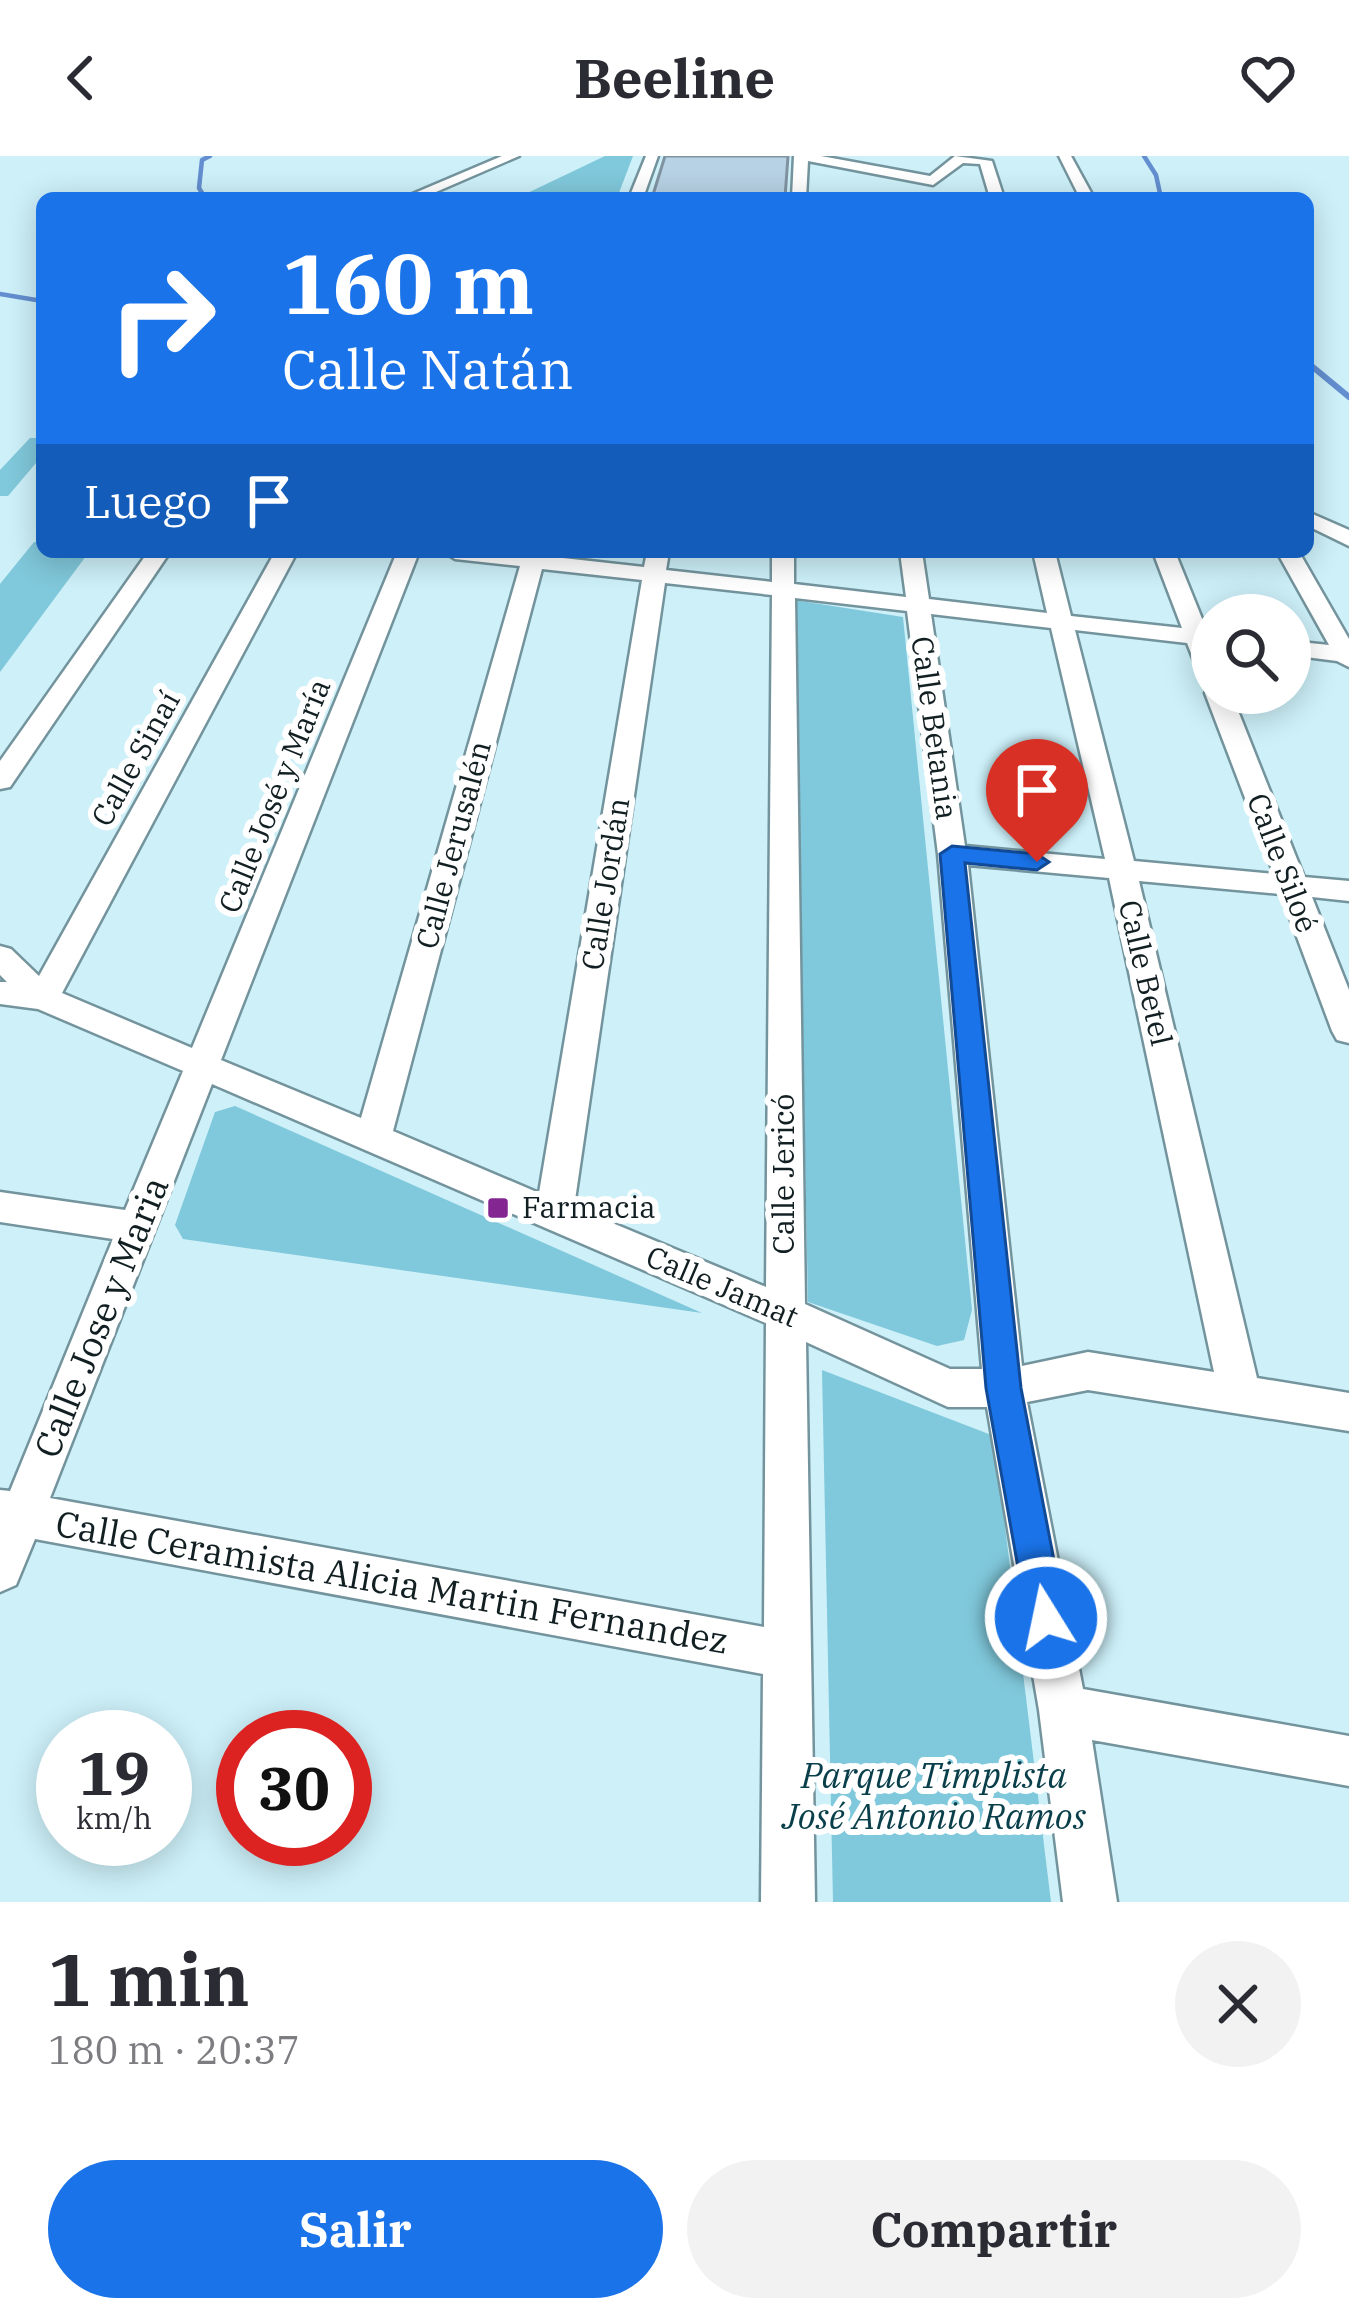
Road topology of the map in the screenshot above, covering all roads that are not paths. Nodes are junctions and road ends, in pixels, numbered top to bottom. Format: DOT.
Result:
graph roads {
  1 [pos="513,156"];
  2 [pos="652,156"];
  3 [pos="801,156"];
  4 [pos="1065,156"];
  5 [pos="933,181"];
  6 [pos="424,192"];
  7 [pos="638,192"];
  8 [pos="799,192"];
  9 [pos="933,192"];
  10 [pos="995,192"];
  11 [pos="1085,192"];
  12 [pos="1314,521"];
  13 [pos="1349,538"];
  14 [pos="155,558"];
  15 [pos="283,558"];
  16 [pos="406,558"];
  17 [pos="533,558"];
  18 [pos="564,558"];
  19 [pos="783,558"];
  20 [pos="912,558"];
  21 [pos="1046,558"];
  22 [pos="1166,558"];
  23 [pos="1291,558"];
  24 [pos="656,564"];
  25 [pos="781,590"];
  26 [pos="916,605"];
  27 [pos="1191,609"];
  28 [pos="1064,623"];
  29 [pos="1191,637"];
  30 [pos="1311,651"];
  31 [pos="1348,656"];
  32 [pos="1226,714"];
  33 [pos="0,782"];
  34 [pos="952,854"];
  35 [pos="1122,870"];
  36 [pos="1288,883"];
  37 [pos="1349,891"];
  38 [pos="0,957"];
  39 [pos="0,993"];
  40 [pos="43,998"];
  41 [pos="1349,1031"];
  42 [pos="204,1065"];
  43 [pos="373,1139"];
  44 [pos="0,1207"];
  45 [pos="554,1216"];
  46 [pos="135,1227"];
  47 [pos="784,1313"];
  48 [pos="1004,1388"];
  49 [pos="1240,1395"];
  50 [pos="1349,1412"];
  51 [pos="11,1512"];
  52 [pos="0,1569"];
  53 [pos="784,1654"];
  54 [pos="1063,1710"];
  55 [pos="1349,1761"];
  56 [pos="788,1902"];
  57 [pos="1090,1902"];
  1 -- 6 [label="street"];
  2 -- 7 [label="street"];
  3 -- 5 [label="street"];
  3 -- 8 [label="street"];
  4 -- 11 [label="street"];
  5 -- 9 [label="street"];
  5 -- 10 [label="street"];
  12 -- 13 [label="street"];
  14 -- 33 [label="street"];
  15 -- 40 [label="street, Calle Sinaí"];
  16 -- 42 [label="street, Calle José y María"];
  17 -- 43 [label="street, Calle Jerusalén"];
  18 -- 24 [label="street"];
  19 -- 25 [label="street, Calle Jericó"];
  20 -- 26 [label="street, Calle Betania"];
  21 -- 28 [label="street, Calle Betel"];
  22 -- 27 [label="street"];
  23 -- 31 [label="street"];
  24 -- 25 [label="street"];
  24 -- 45 [label="street, Calle Jordán"];
  25 -- 26 [label="street"];
  25 -- 47 [label="street, Calle Jericó"];
  26 -- 28 [label="street"];
  26 -- 34 [label="street, Calle Betania"];
  28 -- 29 [label="street"];
  28 -- 35 [label="street, Calle Betel"];
  30 -- 31 [label="street"];
  32 -- 36 [label="street, Calle Siloé"];
  34 -- 35 [label="street"];
  34 -- 48 [label="street, Calle Betania"];
  35 -- 36 [label="street"];
  35 -- 49 [label="street, Calle Betel"];
  36 -- 37 [label="street"];
  36 -- 41 [label="street, Calle Siloé"];
  38 -- 40 [label="street, Calle Jamat"];
  39 -- 40 [label="street"];
  40 -- 42 [label="street, Calle Jamat"];
  42 -- 43 [label="street, Calle Jamat"];
  42 -- 46 [label="street, Calle Jose y Maria"];
  43 -- 45 [label="street, Calle Jamat"];
  44 -- 46 [label="street"];
  45 -- 47 [label="street, Calle Jamat"];
  46 -- 51 [label="street, Calle Jose y Maria"];
  47 -- 48 [label="street, Calle Jamat"];
  47 -- 53 [label="street, Calle Jericó"];
  48 -- 49 [label="street, Calle Jamat"];
  48 -- 54 [label="street, Calle Betania"];
  49 -- 50 [label="street, Calle Jamat"];
  51 -- 52 [label="street, Calle Jose y Maria"];
  51 -- 53 [label="street, Calle Ceramista Alicia Martin Fernandez"];
  53 -- 56 [label="street, Calle Jericó"];
  54 -- 55 [label="street"];
  54 -- 57 [label="street, Calle Betania"];
}
